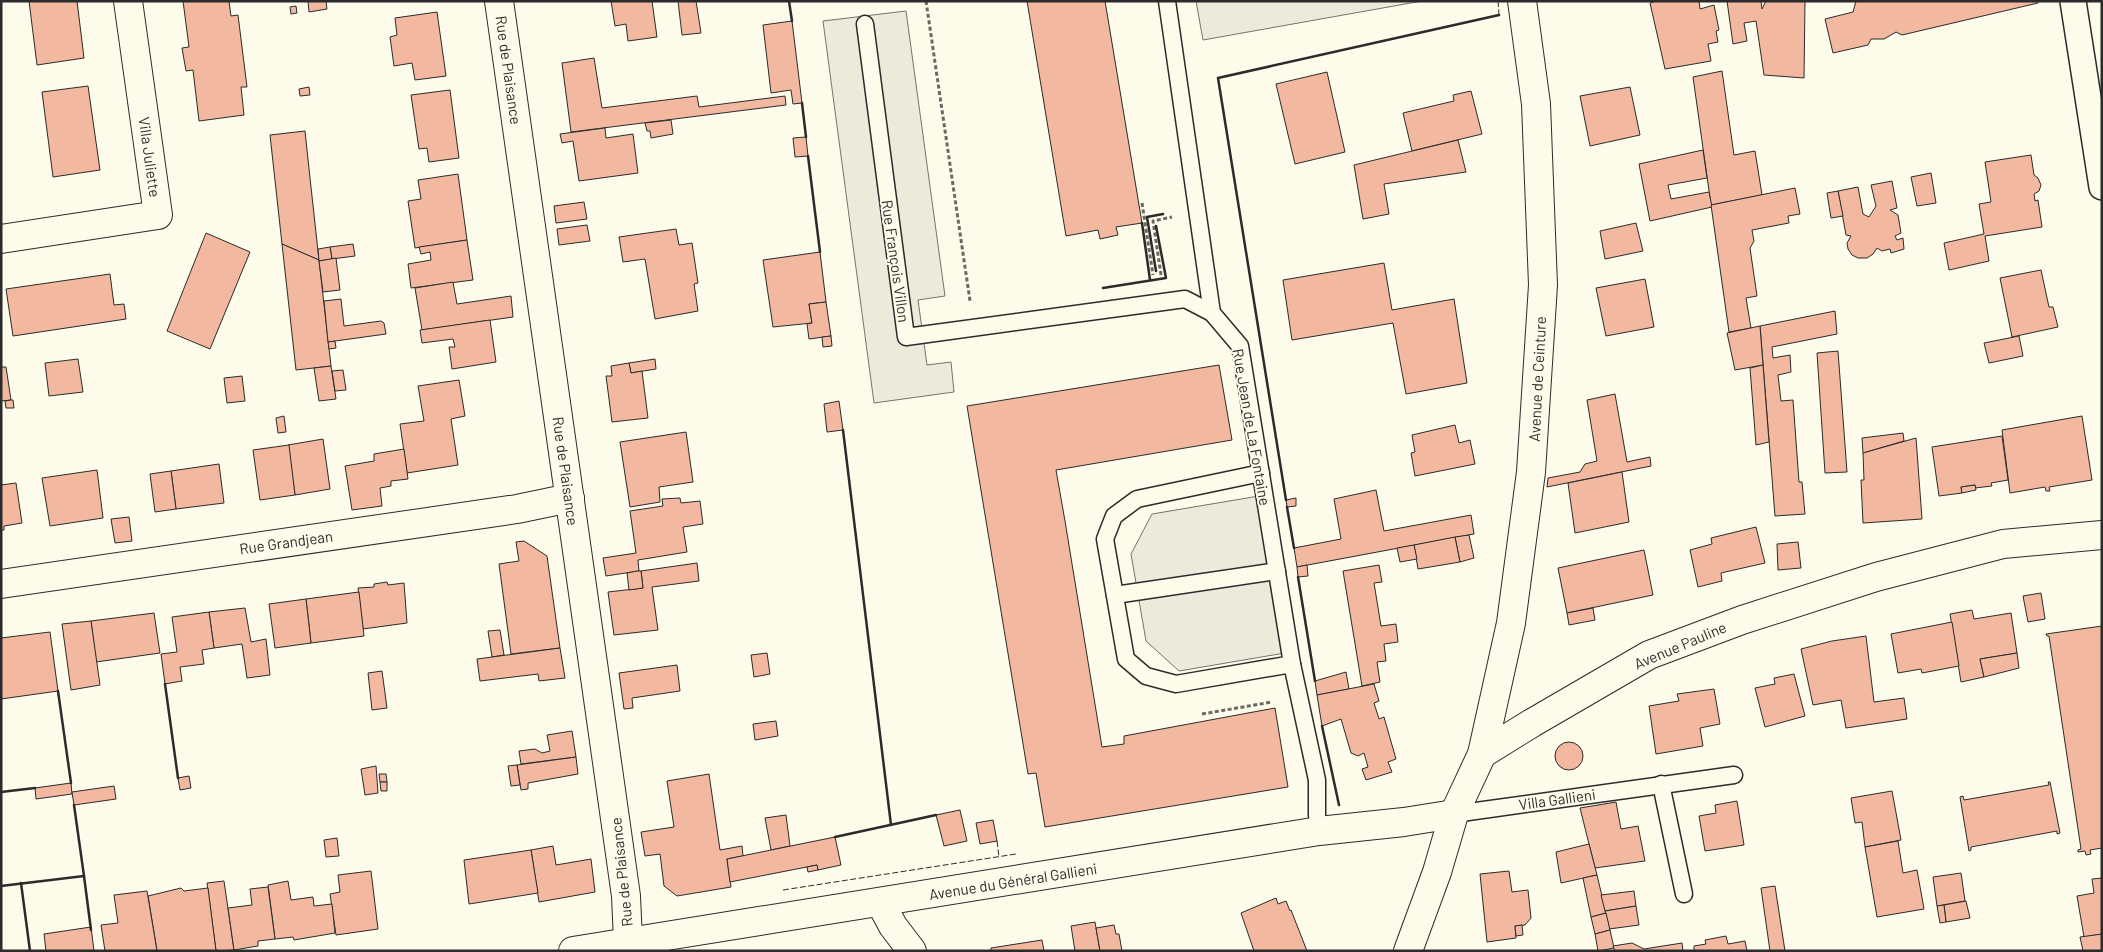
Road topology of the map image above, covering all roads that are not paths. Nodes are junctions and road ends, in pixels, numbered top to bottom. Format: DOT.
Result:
graph roads {
  1 [pos="128,1"];
  2 [pos="499,1"];
  3 [pos="1167,1"];
  4 [pos="1522,1"];
  5 [pos="2073,1"];
  6 [pos="865,24"];
  7 [pos="2102,187"];
  8 [pos="1,239"];
  9 [pos="1212,313"];
  10 [pos="1261,473"];
  11 [pos="570,498"];
  12 [pos="2102,535"];
  13 [pos="1277,571"];
  14 [pos="1,584"];
  15 [pos="1115,595"];
  16 [pos="1292,664"];
  17 [pos="1482,754"];
  18 [pos="1734,774"];
  19 [pos="1661,784"];
  20 [pos="1454,814"];
  21 [pos="1319,831"];
  22 [pos="1684,894"];
  23 [pos="880,902"];
  24 [pos="628,941"];
  25 [pos="584,950"];
  26 [pos="912,951"];
  27 [pos="1408,951"];
  1 -- 8 [label="street, Villa Juliette"];
  2 -- 11 [label="street, Rue de Plaisance"];
  3 -- 9 [label="lane"];
  4 -- 17 [label="street, Avenue de Ceinture"];
  5 -- 7 [label="street"];
  6 -- 9 [label="lane, Rue François Villon"];
  9 -- 10 [label="lane, Rue Jean de La Fontaine"];
  10 -- 13 [label="lane, Rue Jean de La Fontaine"];
  10 -- 15 [label="lane"];
  11 -- 14 [label="street, Rue Grandjean"];
  11 -- 24 [label="street, Rue de Plaisance"];
  12 -- 17 [label="street, Avenue Pauline"];
  13 -- 15 [label="lane"];
  13 -- 16 [label="lane, Rue Jean de La Fontaine"];
  15 -- 16 [label="lane"];
  16 -- 21 [label="lane, Rue Jean de La Fontaine"];
  17 -- 20 [label="street"];
  18 -- 19 [label="lane, Villa Gallieni"];
  19 -- 20 [label="lane, Villa Gallieni"];
  19 -- 22 [label="lane"];
  20 -- 21 [label="street, Avenue du Général Gallieni"];
  20 -- 27 [label="street"];
  21 -- 23 [label="street, Avenue du Général Gallieni"];
  23 -- 24 [label="street, Avenue du Général Gallieni"];
  23 -- 26 [label="street"];
  24 -- 25 [label="street, Avenue du Général Gallieni"];
}
